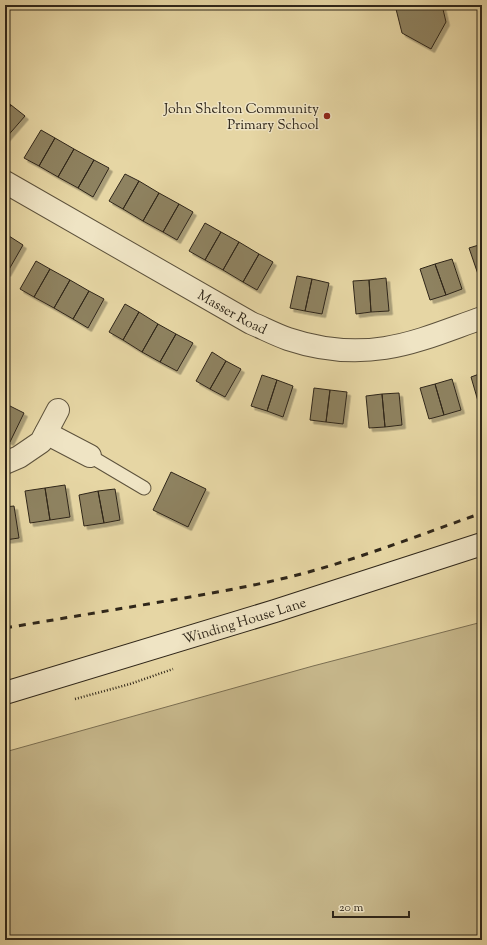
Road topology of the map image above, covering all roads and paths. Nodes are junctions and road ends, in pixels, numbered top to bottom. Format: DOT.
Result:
graph roads {
  1 [pos="5,182"];
  2 [pos="482,318"];
  3 [pos="58,410"];
  4 [pos="46,433"];
  5 [pos="90,456"];
  6 [pos="5,463"];
  7 [pos="144,488"];
  8 [pos="482,544"];
  9 [pos="5,693"];
  1 -- 2 [label="street, Masser Road"];
  3 -- 4 [label="street"];
  4 -- 5 [label="street"];
  4 -- 6 [label="street"];
  5 -- 7 [label="lane"];
  8 -- 9 [label="street, Winding House Lane"];
}
